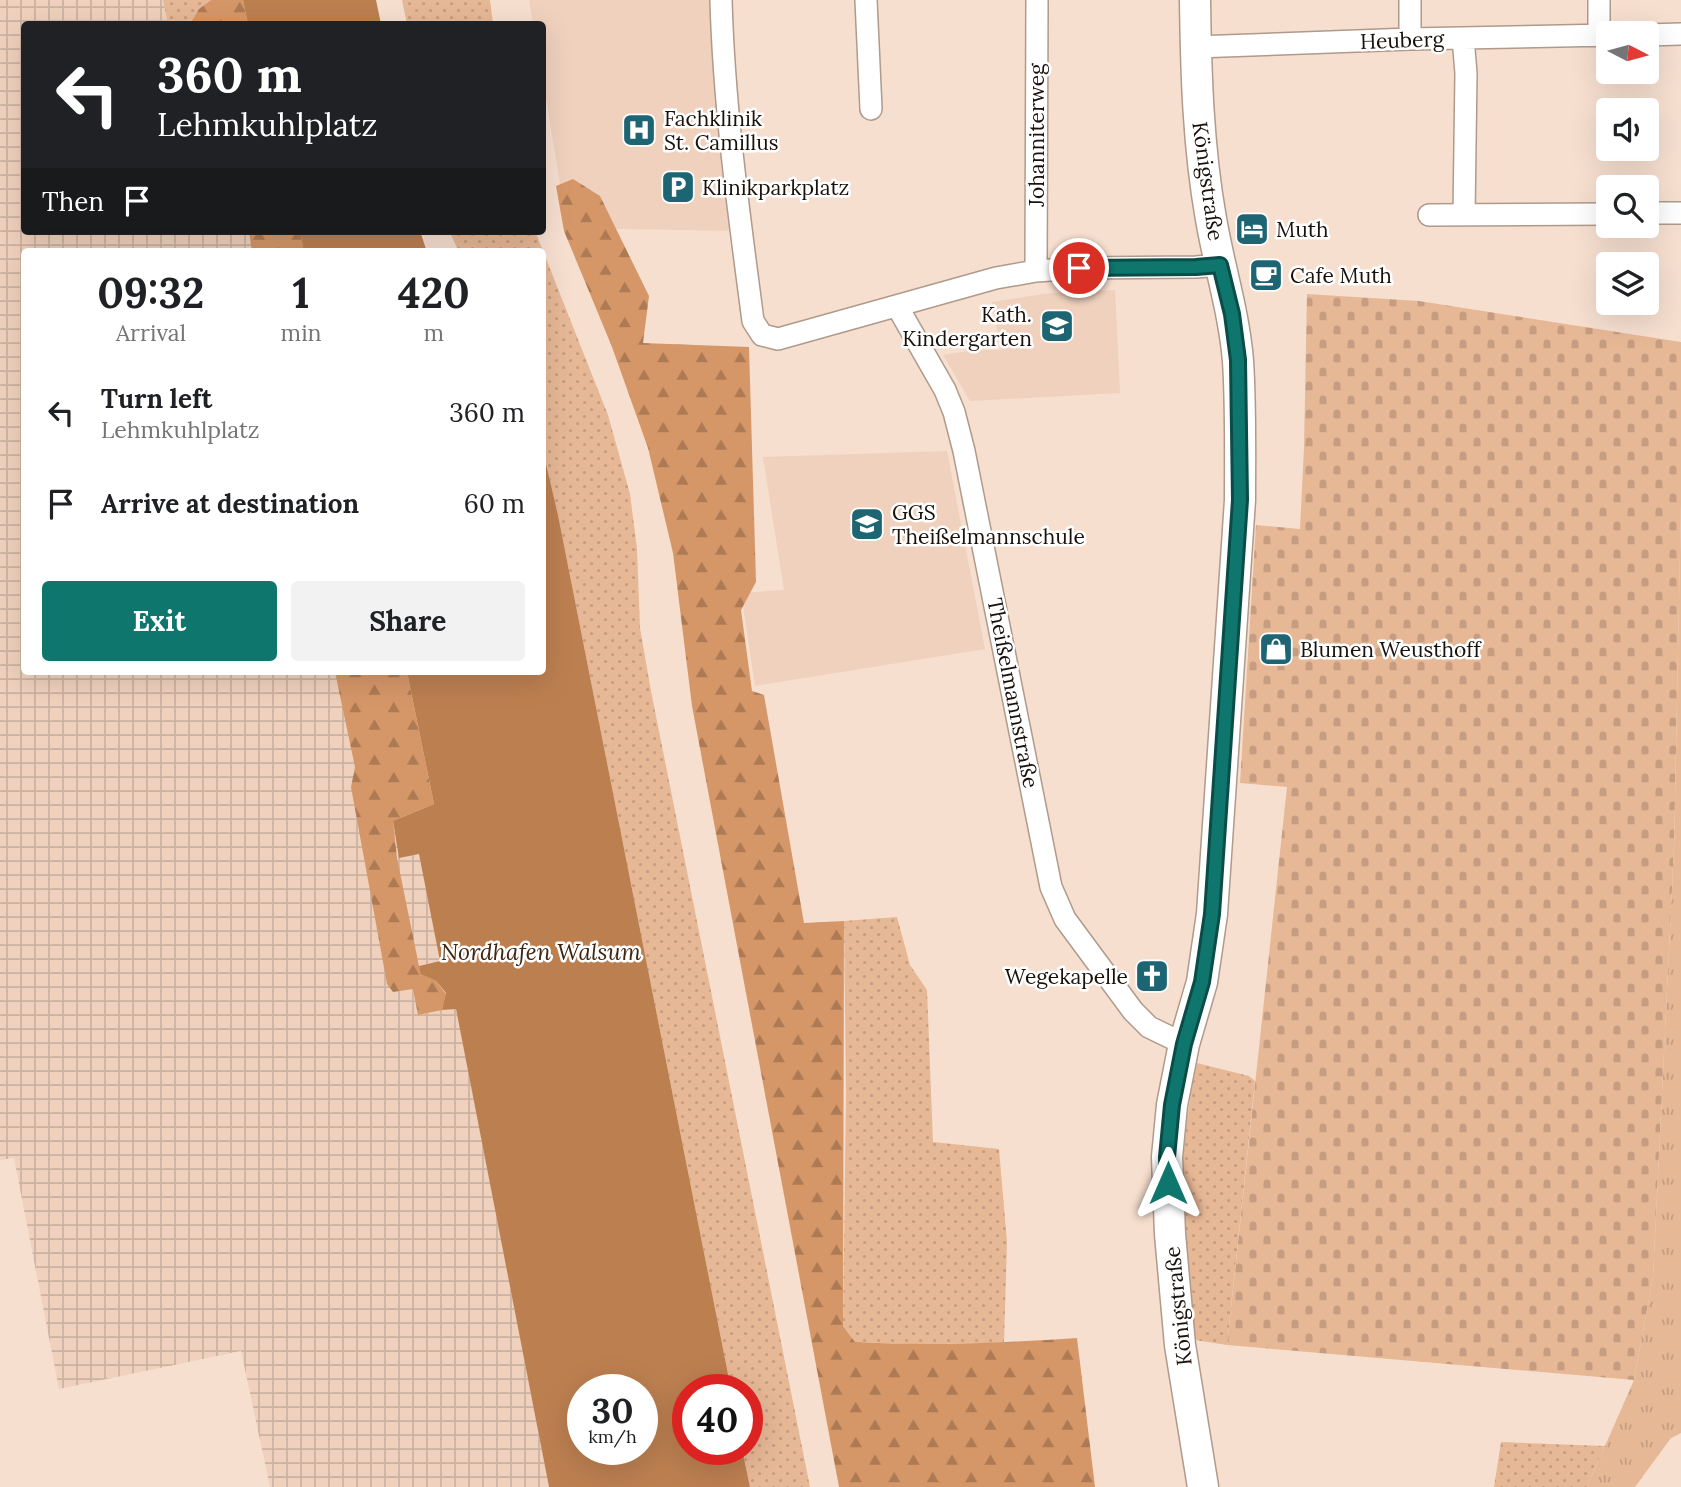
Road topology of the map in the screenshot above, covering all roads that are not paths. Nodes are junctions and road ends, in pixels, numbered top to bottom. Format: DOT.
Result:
graph roads {
  1 [pos="721,0"];
  2 [pos="866,0"];
  3 [pos="1037,0"];
  4 [pos="1195,0"];
  5 [pos="1410,0"];
  6 [pos="1599,0"];
  7 [pos="1602,21"];
  8 [pos="1681,34"];
  9 [pos="1659,35"];
  10 [pos="1596,36"];
  11 [pos="1463,38"];
  12 [pos="1410,39"];
  13 [pos="1196,47"];
  14 [pos="871,109"];
  15 [pos="1681,213"];
  16 [pos="1596,214"];
  17 [pos="1659,214"];
  18 [pos="1429,215"];
  19 [pos="1464,215"];
  20 [pos="1220,265"];
  21 [pos="1036,271"];
  22 [pos="897,306"];
  23 [pos="1184,1044"];
  24 [pos="1203,1487"];
  1 -- 22 [label="street"];
  2 -- 14 [label="street"];
  3 -- 21 [label="street, Johanniterweg"];
  4 -- 13 [label="street, Königstraße"];
  5 -- 12 [label="street"];
  6 -- 7 [label="street"];
  8 -- 9 [label="street"];
  10 -- 11 [label="street, Heuberg"];
  11 -- 12 [label="street, Heuberg"];
  11 -- 19 [label="street"];
  12 -- 13 [label="street, Heuberg"];
  13 -- 20 [label="street, Königstraße"];
  15 -- 17 [label="street"];
  16 -- 19 [label="street"];
  18 -- 19 [label="street"];
  20 -- 21 [label="street"];
  20 -- 23 [label="street, Königstraße"];
  21 -- 22 [label="street"];
  22 -- 23 [label="street, Theißelmannstraße"];
  23 -- 24 [label="street, Königstraße"];
}
